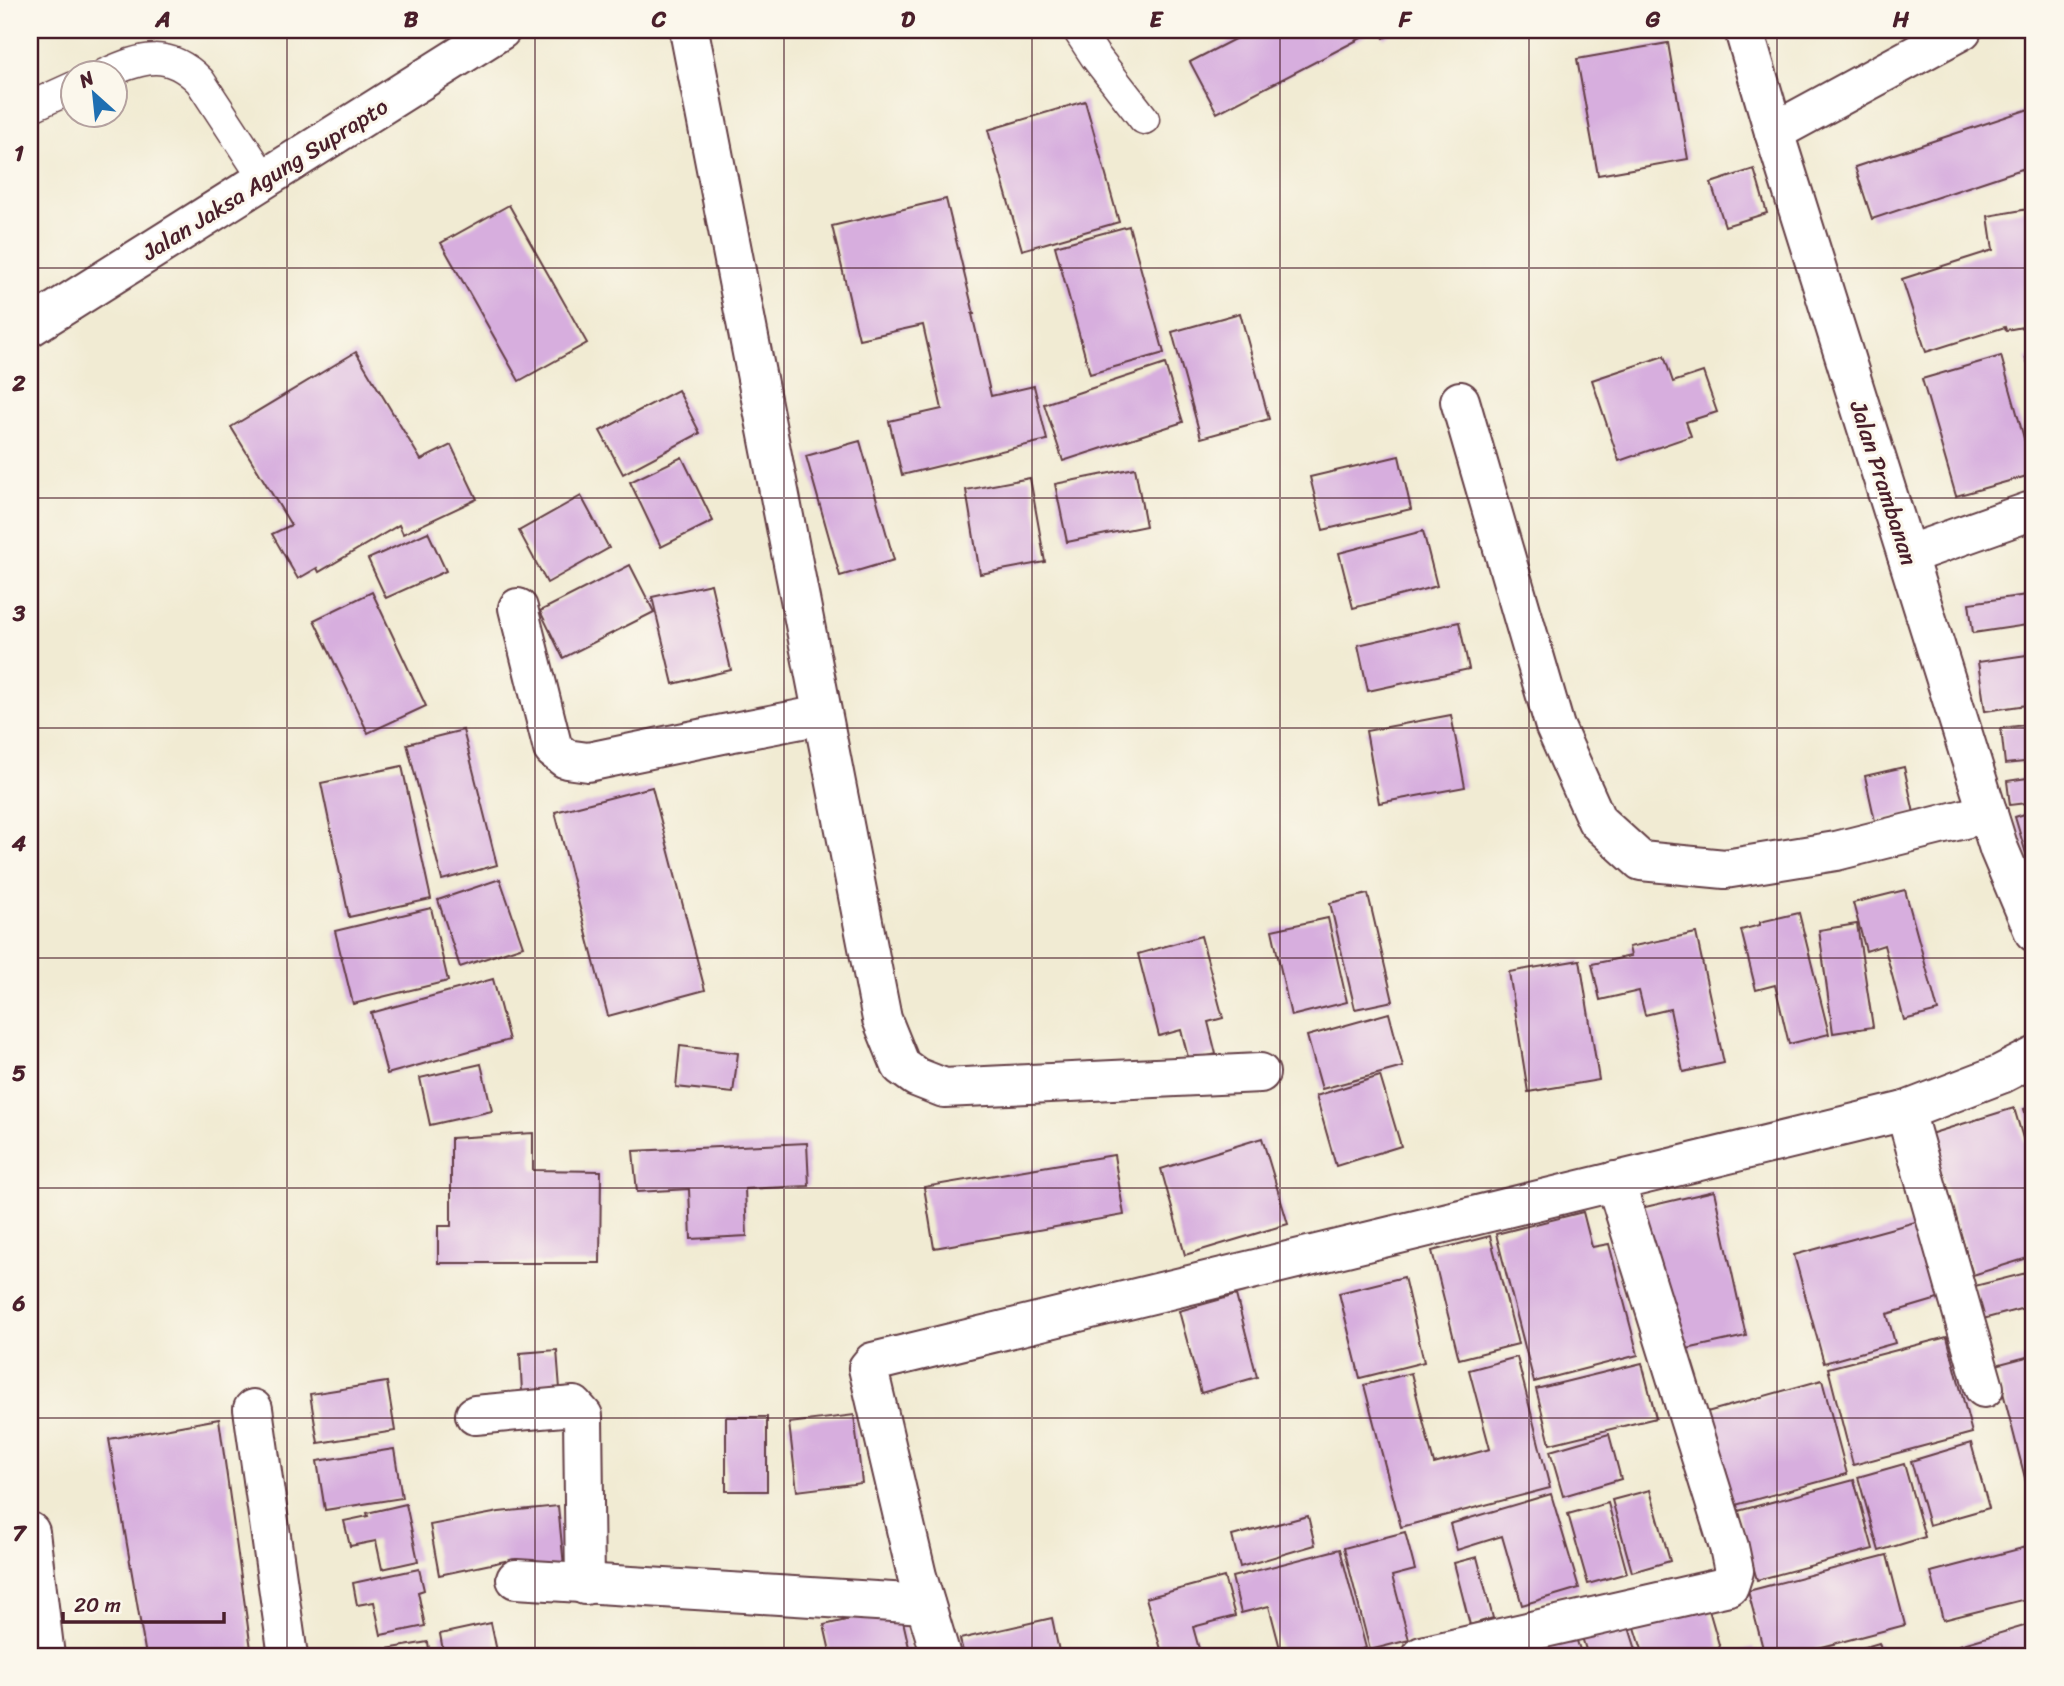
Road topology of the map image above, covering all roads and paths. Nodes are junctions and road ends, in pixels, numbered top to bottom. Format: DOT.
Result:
graph roads {
  1 [pos="500,30"];
  2 [pos="690,30"];
  3 [pos="1078,30"];
  4 [pos="1744,30"];
  5 [pos="1962,30"];
  6 [pos="130,63"];
  7 [pos="60,93"];
  8 [pos="30,107"];
  9 [pos="1144,119"];
  10 [pos="1774,132"];
  11 [pos="265,180"];
  12 [pos="30,327"];
  13 [pos="1460,401"];
  14 [pos="2034,510"];
  15 [pos="1907,555"];
  16 [pos="518,608"];
  17 [pos="822,715"];
  18 [pos="1988,813"];
  19 [pos="2034,932"];
  20 [pos="2034,1057"];
  21 [pos="1260,1073"];
  22 [pos="1905,1111"];
  23 [pos="1615,1181"];
  24 [pos="1984,1388"];
  25 [pos="253,1409"];
  26 [pos="475,1415"];
  27 [pos="30,1532"];
  28 [pos="516,1579"];
  29 [pos="585,1585"];
  30 [pos="925,1604"];
  31 [pos="45,1656"];
  32 [pos="288,1656"];
  33 [pos="941,1656"];
  34 [pos="1422,1656"];
  1 -- 11 [label="street, Jalan Jaksa Agung Suprapto"];
  2 -- 17 [label="street"];
  3 -- 9 [label="lane"];
  4 -- 10 [label="street, Jalan Prambanan"];
  5 -- 10 [label="street"];
  6 -- 11 [label="lane"];
  7 -- 8 [label="lane"];
  10 -- 15 [label="street, Jalan Prambanan"];
  11 -- 12 [label="street, Jalan Jaksa Agung Suprapto"];
  13 -- 18 [label="street"];
  14 -- 15 [label="street"];
  15 -- 18 [label="street, Jalan Prambanan"];
  16 -- 17 [label="street"];
  17 -- 21 [label="street"];
  18 -- 19 [label="street, Jalan Prambanan"];
  20 -- 22 [label="street"];
  22 -- 23 [label="street"];
  22 -- 24 [label="street"];
  23 -- 30 [label="street"];
  23 -- 34 [label="street"];
  25 -- 32 [label="street"];
  26 -- 29 [label="street"];
  27 -- 31 [label="street"];
  28 -- 29 [label="street"];
  29 -- 30 [label="street"];
  30 -- 33 [label="street"];
}
